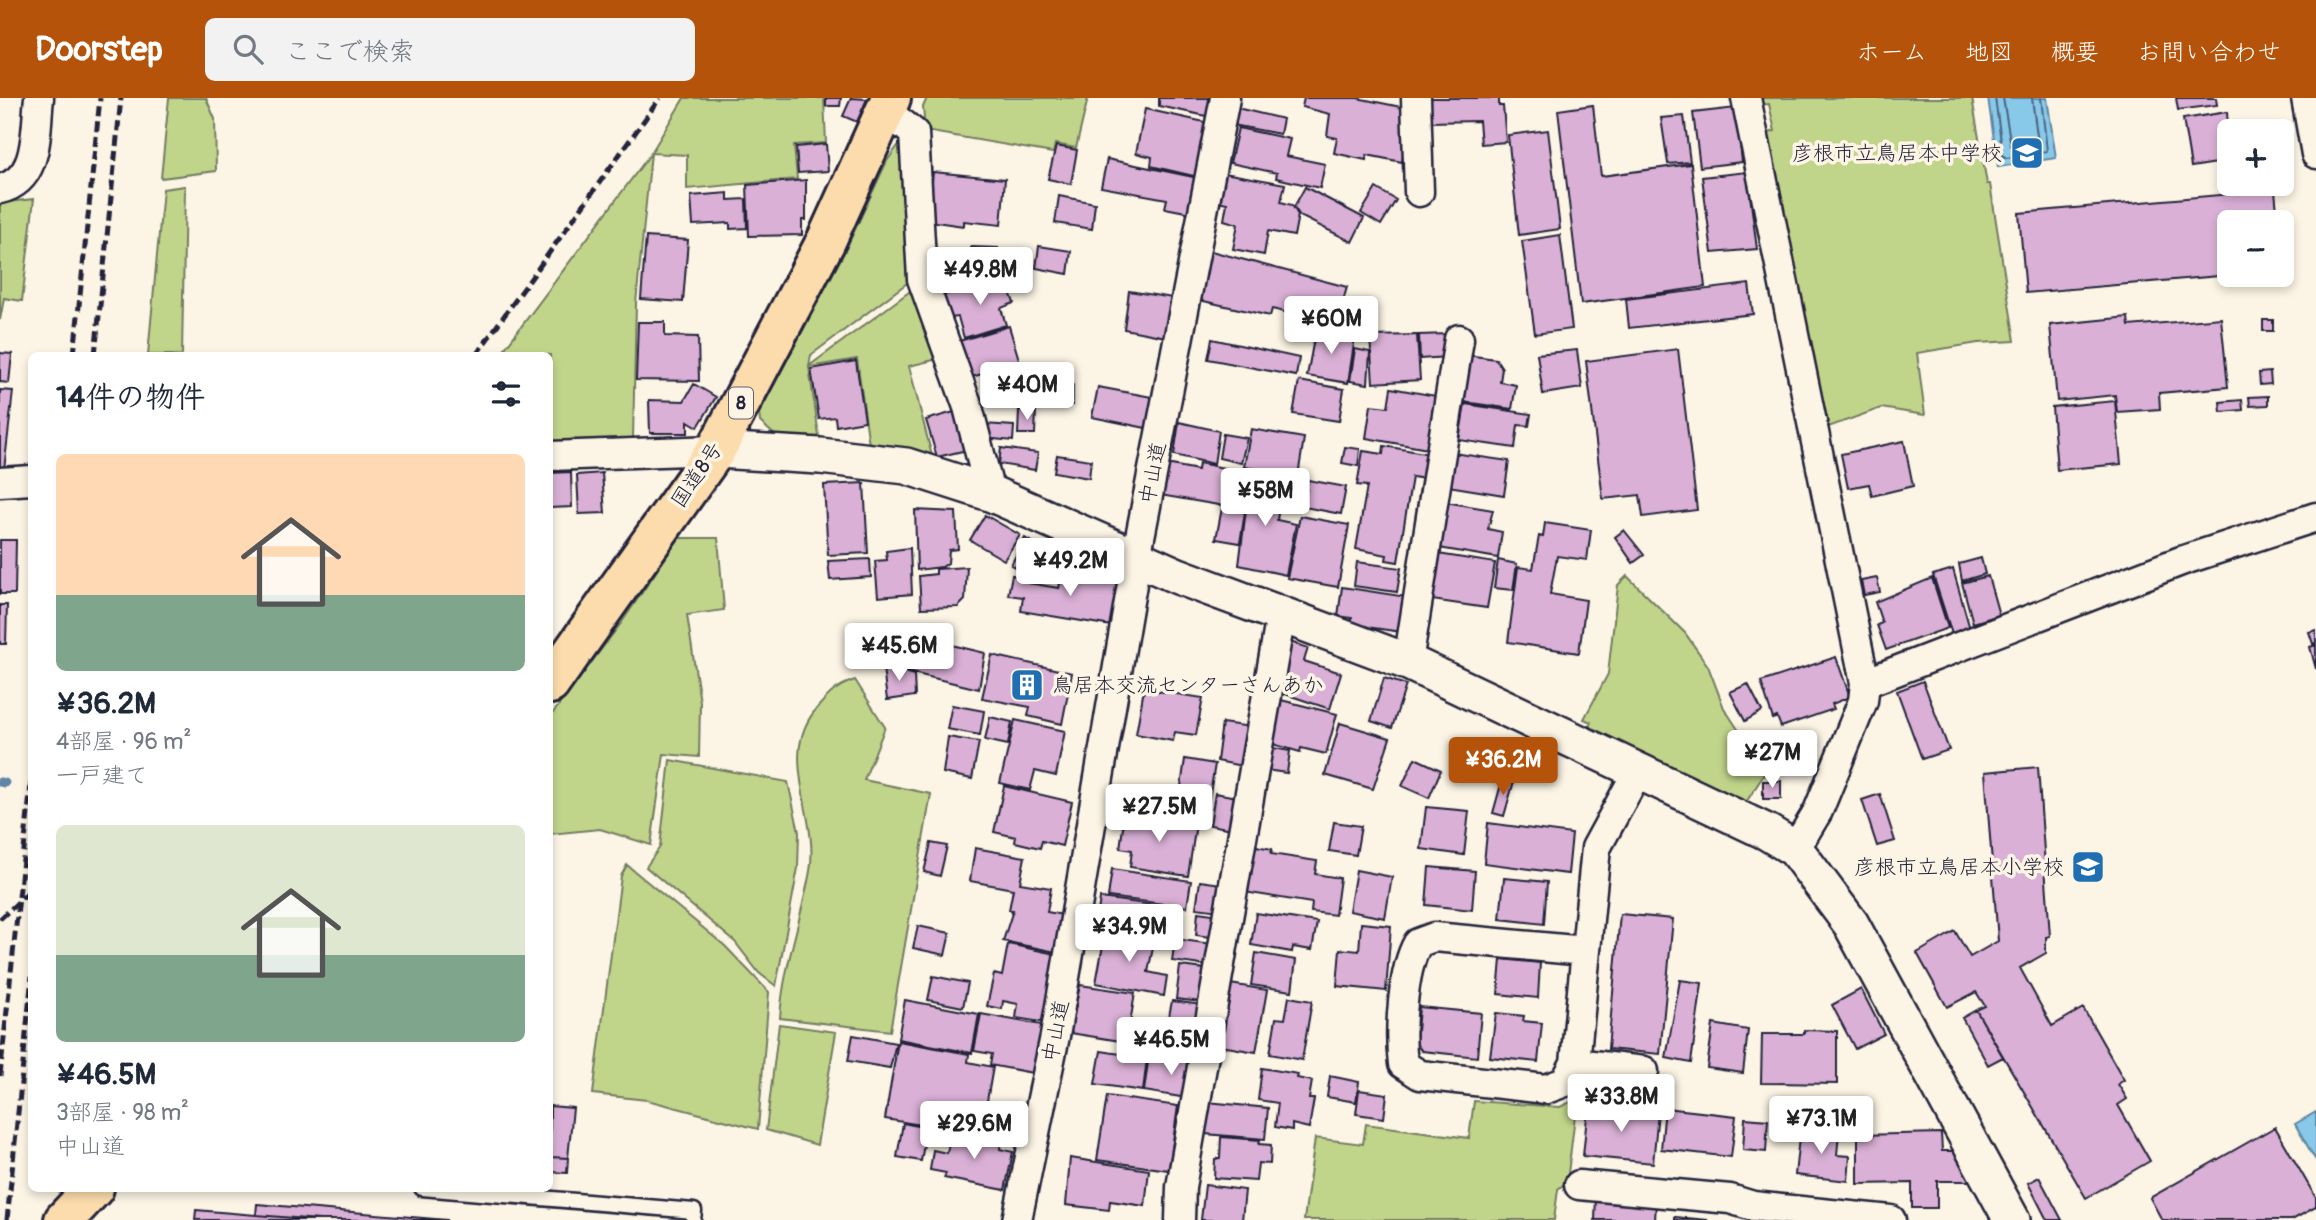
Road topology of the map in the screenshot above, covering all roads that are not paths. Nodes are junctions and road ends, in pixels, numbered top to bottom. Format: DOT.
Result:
graph roads {
  1 [pos="39,98"];
  2 [pos="1225,98"];
  3 [pos="1416,98"];
  4 [pos="1746,98"];
  5 [pos="2306,98"];
  6 [pos="888,105"];
  7 [pos="2316,154"];
  8 [pos="0,188"];
  9 [pos="1419,192"];
  10 [pos="1459,339"];
  11 [pos="716,450"];
  12 [pos="553,456"];
  13 [pos="28,481"];
  14 [pos="0,482"];
  15 [pos="990,493"];
  16 [pos="2316,517"];
  17 [pos="1137,559"];
  18 [pos="1281,615"];
  19 [pos="1408,662"];
  20 [pos="553,680"];
  21 [pos="1865,683"];
  22 [pos="1639,769"];
  23 [pos="1795,849"];
  24 [pos="1585,951"];
  25 [pos="1575,1063"];
  26 [pos="1644,1071"];
  27 [pos="1579,1185"];
  28 [pos="90,1192"];
  29 [pos="469,1192"];
  30 [pos="64,1220"];
  31 [pos="693,1220"];
  32 [pos="1017,1220"];
  33 [pos="1180,1220"];
  34 [pos="1891,1220"];
  35 [pos="2012,1220"];
  1 -- 8 [label="street"];
  2 -- 17 [label="street, 中山道"];
  3 -- 9 [label="street"];
  4 -- 21 [label="street"];
  5 -- 7 [label="street"];
  6 -- 11 [label="highway, 国道8号 / 8"];
  6 -- 15 [label="street"];
  10 -- 19 [label="street"];
  11 -- 12 [label="street"];
  11 -- 15 [label="street"];
  11 -- 20 [label="highway, 国道8号 / 8"];
  13 -- 14 [label="street"];
  15 -- 17 [label="street"];
  16 -- 21 [label="street"];
  17 -- 18 [label="street"];
  17 -- 32 [label="street, 中山道"];
  18 -- 19 [label="street"];
  18 -- 33 [label="street"];
  19 -- 22 [label="street"];
  21 -- 23 [label="street"];
  22 -- 23 [label="street"];
  22 -- 24 [label="street"];
  23 -- 35 [label="street"];
  24 -- 25 [label="street"];
  24 -- 25 [label="street"];
  25 -- 26 [label="street"];
  27 -- 34 [label="street"];
  28 -- 30 [label="highway"];
  29 -- 31 [label="lane"];
}
